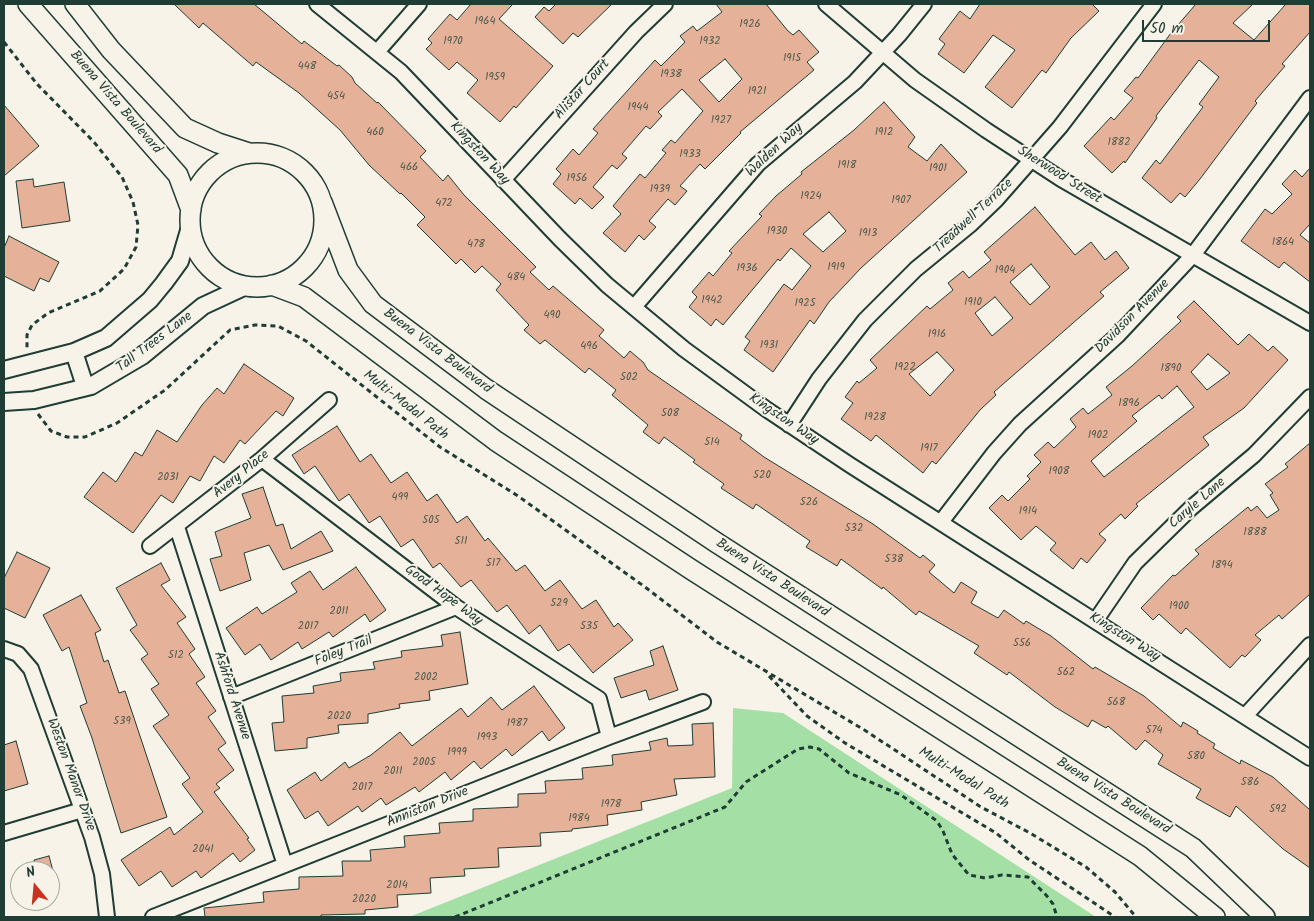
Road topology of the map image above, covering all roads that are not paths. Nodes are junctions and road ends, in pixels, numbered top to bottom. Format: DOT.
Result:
graph roads {
  1 [pos="28,4"];
  2 [pos="75,4"];
  3 [pos="317,4"];
  4 [pos="419,4"];
  5 [pos="665,4"];
  6 [pos="826,4"];
  7 [pos="924,4"];
  8 [pos="1154,4"];
  9 [pos="377,52"];
  10 [pos="883,53"];
  11 [pos="1310,98"];
  12 [pos="248,153"];
  13 [pos="1032,160"];
  14 [pos="503,180"];
  15 [pos="322,202"];
  16 [pos="190,218"];
  17 [pos="1192,255"];
  18 [pos="272,285"];
  19 [pos="246,286"];
  20 [pos="634,307"];
  21 [pos="1310,323"];
  22 [pos="74,352"];
  23 [pos="4,370"];
  24 [pos="85,386"];
  25 [pos="1310,397"];
  26 [pos="329,400"];
  27 [pos="4,402"];
  28 [pos="789,425"];
  29 [pos="262,459"];
  30 [pos="941,522"];
  31 [pos="176,527"];
  32 [pos="150,546"];
  33 [pos="456,607"];
  34 [pos="1096,620"];
  35 [pos="1310,644"];
  36 [pos="4,649"];
  37 [pos="231,697"];
  38 [pos="703,702"];
  39 [pos="1245,716"];
  40 [pos="609,737"];
  41 [pos="1310,758"];
  42 [pos="82,810"];
  43 [pos="4,833"];
  44 [pos="285,865"];
  45 [pos="107,917"];
  46 [pos="153,917"];
  47 [pos="1214,917"];
  48 [pos="1265,917"];
  1 -- 16 [label="main road, Buena Vista Boulevard"];
  2 -- 12 [label="main road, Buena Vista Boulevard"];
  3 -- 9 [label="street, Kingston Way"];
  4 -- 9 [label="street"];
  5 -- 14 [label="street, Alistar Court"];
  6 -- 10 [label="street, Sherwood Street"];
  7 -- 10 [label="street, Walden Way"];
  8 -- 13 [label="street, Treadwell Terrace"];
  9 -- 14 [label="street, Kingston Way"];
  10 -- 13 [label="street, Sherwood Street"];
  10 -- 20 [label="street, Walden Way"];
  11 -- 17 [label="street, Davidson Avenue"];
  12 -- 15 [label="main road, Buena Vista Boulevard"];
  12 -- 16 [label="main road, Buena Vista Boulevard"];
  13 -- 17 [label="street, Sherwood Street"];
  13 -- 28 [label="street, Treadwell Terrace"];
  14 -- 20 [label="street, Kingston Way"];
  15 -- 18 [label="main road, Buena Vista Boulevard"];
  15 -- 48 [label="main road, Buena Vista Boulevard"];
  16 -- 19 [label="main road, Buena Vista Boulevard"];
  16 -- 22 [label="street"];
  17 -- 21 [label="street, Sherwood Street"];
  17 -- 30 [label="street, Davidson Avenue"];
  18 -- 19 [label="main road, Buena Vista Boulevard"];
  18 -- 47 [label="main road, Buena Vista Boulevard"];
  19 -- 24 [label="street, Tall Trees Lane"];
  20 -- 28 [label="street, Kingston Way"];
  22 -- 23 [label="street"];
  22 -- 24 [label="street"];
  24 -- 27 [label="street, Tall Trees Lane"];
  25 -- 34 [label="street, Caryle Lane"];
  26 -- 29 [label="street, Avery Place"];
  28 -- 30 [label="street, Kingston Way"];
  29 -- 31 [label="street, Avery Place"];
  29 -- 33 [label="street, Good Hope Way"];
  30 -- 34 [label="street, Kingston Way"];
  31 -- 32 [label="street, Avery Place"];
  31 -- 37 [label="street, Ashford Avenue"];
  33 -- 37 [label="street, Foley Trail"];
  33 -- 40 [label="street, Good Hope Way"];
  34 -- 39 [label="street, Kingston Way"];
  35 -- 39 [label="street"];
  36 -- 42 [label="street, Weston Manor Drive"];
  37 -- 44 [label="street, Ashford Avenue"];
  38 -- 40 [label="street, Anniston Drive"];
  39 -- 41 [label="street, Kingston Way"];
  40 -- 44 [label="street, Anniston Drive"];
  42 -- 43 [label="street"];
  42 -- 45 [label="street, Weston Manor Drive"];
  44 -- 46 [label="street, Anniston Drive"];
}
